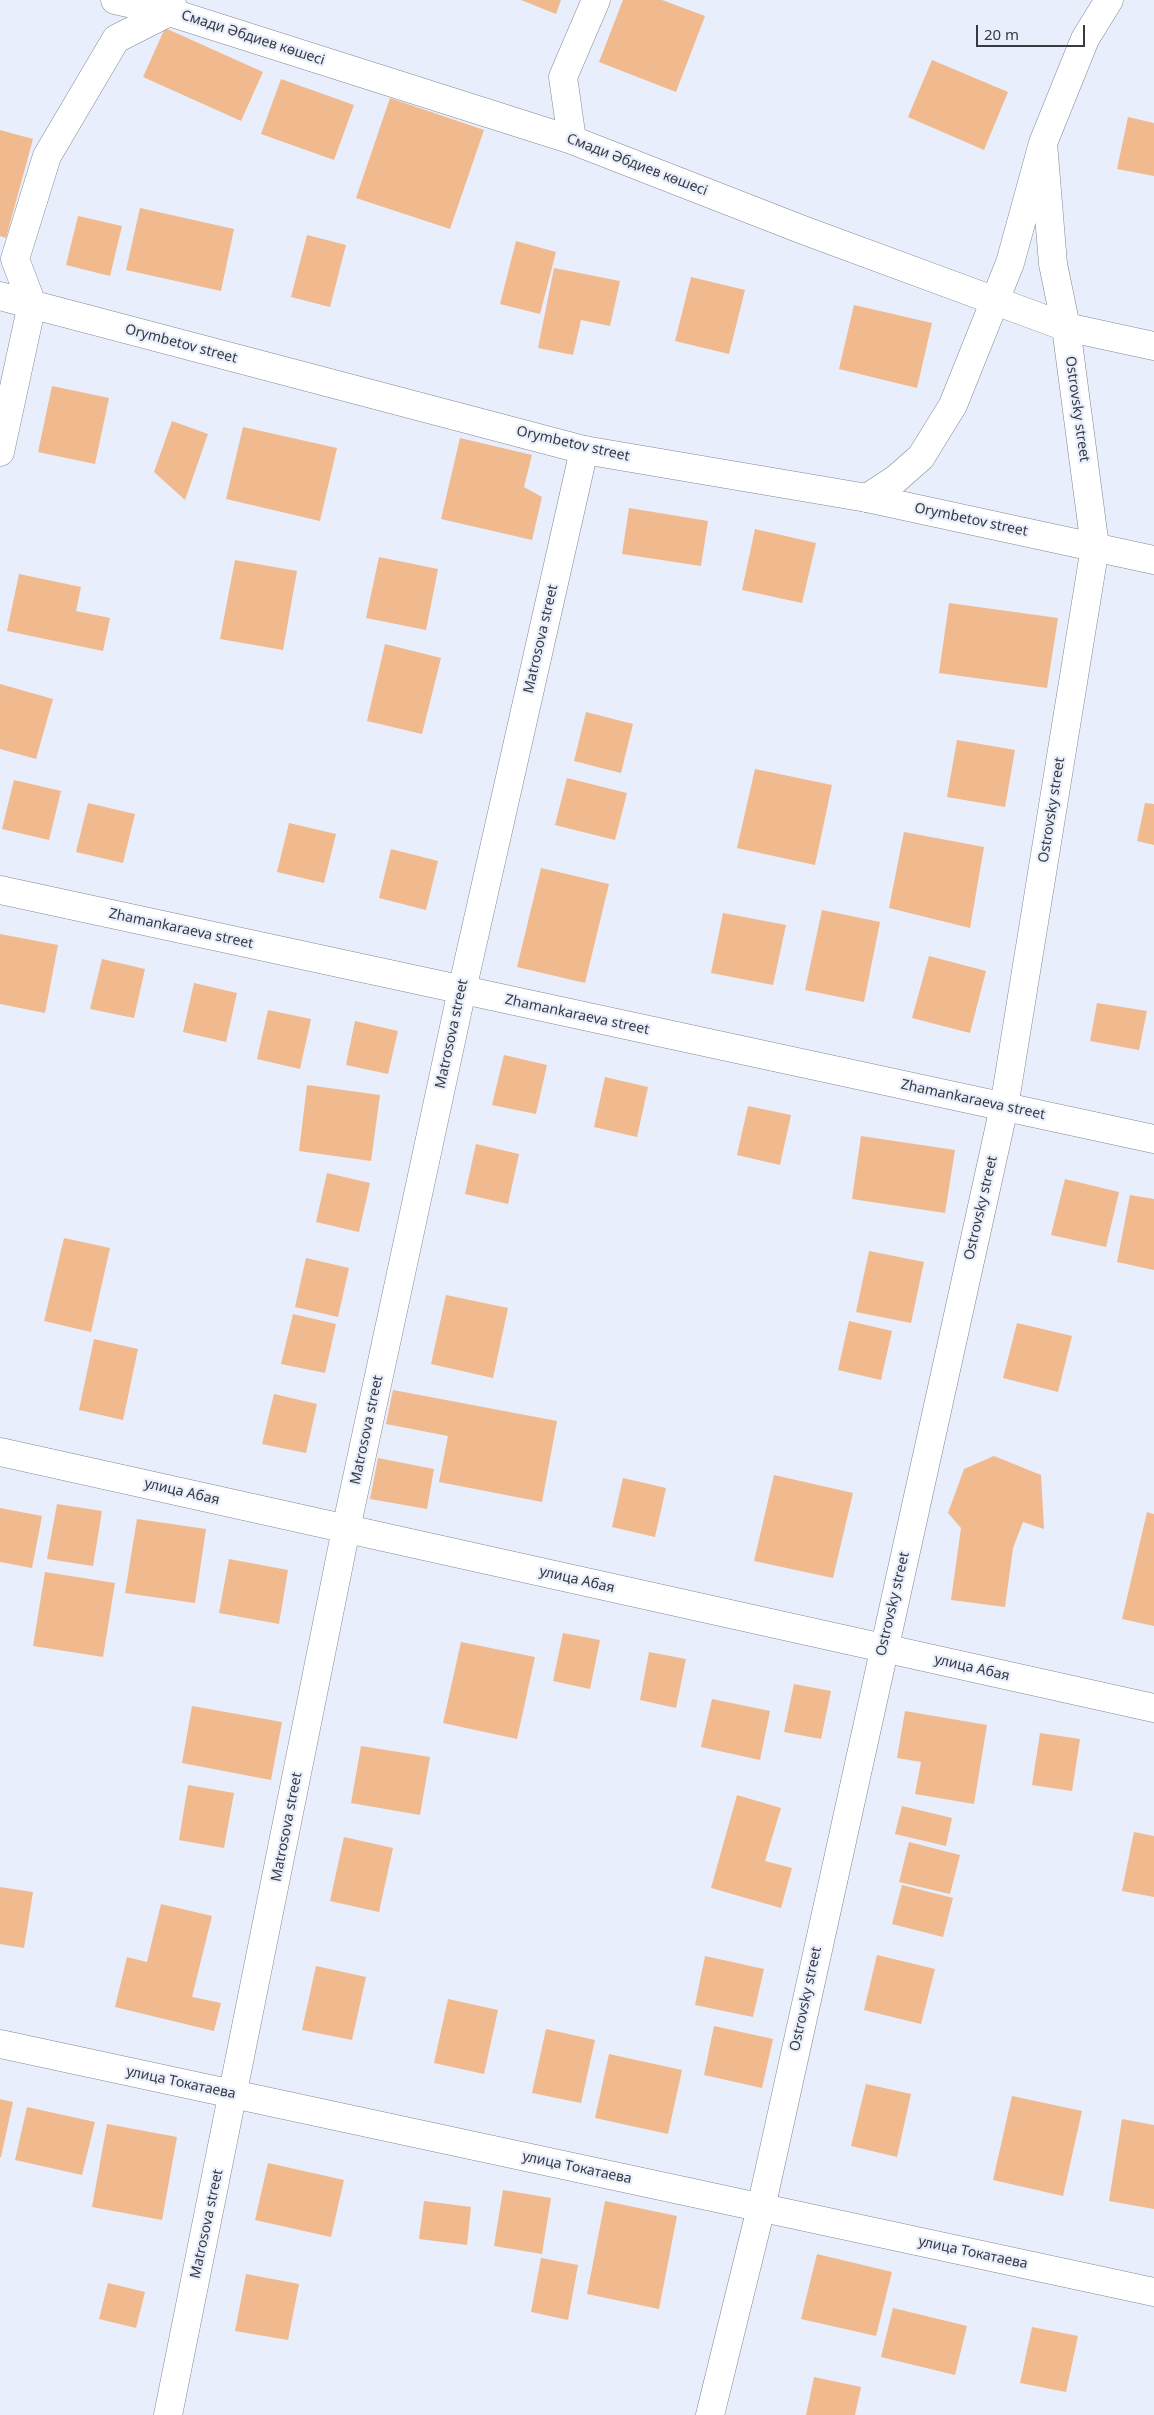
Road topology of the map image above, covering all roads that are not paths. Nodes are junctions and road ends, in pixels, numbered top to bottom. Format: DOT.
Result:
graph roads {
  1 [pos="115,0"];
  2 [pos="596,0"];
  3 [pos="1109,0"];
  4 [pos="171,6"];
  5 [pos="572,140"];
  6 [pos="1043,143"];
  7 [pos="0,296"];
  8 [pos="996,302"];
  9 [pos="32,304"];
  10 [pos="1066,327"];
  11 [pos="1154,346"];
  12 [pos="584,450"];
  13 [pos="0,452"];
  14 [pos="867,498"];
  15 [pos="1095,547"];
  16 [pos="1154,560"];
  17 [pos="0,890"];
  18 [pos="462,990"];
  19 [pos="1004,1107"];
  20 [pos="1154,1139"];
  21 [pos="0,1452"];
  22 [pos="346,1529"];
  23 [pos="883,1648"];
  24 [pos="1154,1708"];
  25 [pos="0,2044"];
  26 [pos="234,2094"];
  27 [pos="760,2208"];
  28 [pos="1154,2292"];
  29 [pos="168,2415"];
  30 [pos="710,2415"];
  1 -- 4 [label="street, Смади Әбдиев көшесі"];
  2 -- 5 [label="street"];
  3 -- 6 [label="street, Ostrovsky street"];
  4 -- 5 [label="street, Смади Әбдиев көшесі"];
  4 -- 9 [label="street"];
  5 -- 8 [label="street, Смади Әбдиев көшесі"];
  6 -- 8 [label="street"];
  6 -- 10 [label="street, Ostrovsky street"];
  7 -- 9 [label="street, Orymbetov street"];
  8 -- 10 [label="street, Смади Әбдиев көшесі"];
  8 -- 14 [label="street"];
  9 -- 12 [label="street, Orymbetov street"];
  9 -- 13 [label="street"];
  10 -- 11 [label="street, Смади Әбдиев көшесі"];
  10 -- 15 [label="street, Ostrovsky street"];
  12 -- 14 [label="street, Orymbetov street"];
  12 -- 18 [label="street, Matrosova street"];
  14 -- 15 [label="street, Orymbetov street"];
  15 -- 16 [label="street, Orymbetov street"];
  15 -- 19 [label="street, Ostrovsky street"];
  17 -- 18 [label="street, Zhamankaraeva street"];
  18 -- 19 [label="street, Zhamankaraeva street"];
  18 -- 22 [label="street, Matrosova street"];
  19 -- 20 [label="street, Zhamankaraeva street"];
  19 -- 23 [label="street, Ostrovsky street"];
  21 -- 22 [label="street, улица Абая"];
  22 -- 23 [label="street, улица Абая"];
  22 -- 26 [label="street, Matrosova street"];
  23 -- 24 [label="street, улица Абая"];
  23 -- 27 [label="street, Ostrovsky street"];
  25 -- 26 [label="street, улица Токатаева"];
  26 -- 27 [label="street, улица Токатаева"];
  26 -- 29 [label="street, Matrosova street"];
  27 -- 28 [label="street, улица Токатаева"];
  27 -- 30 [label="street, Ostrovsky street"];
}
